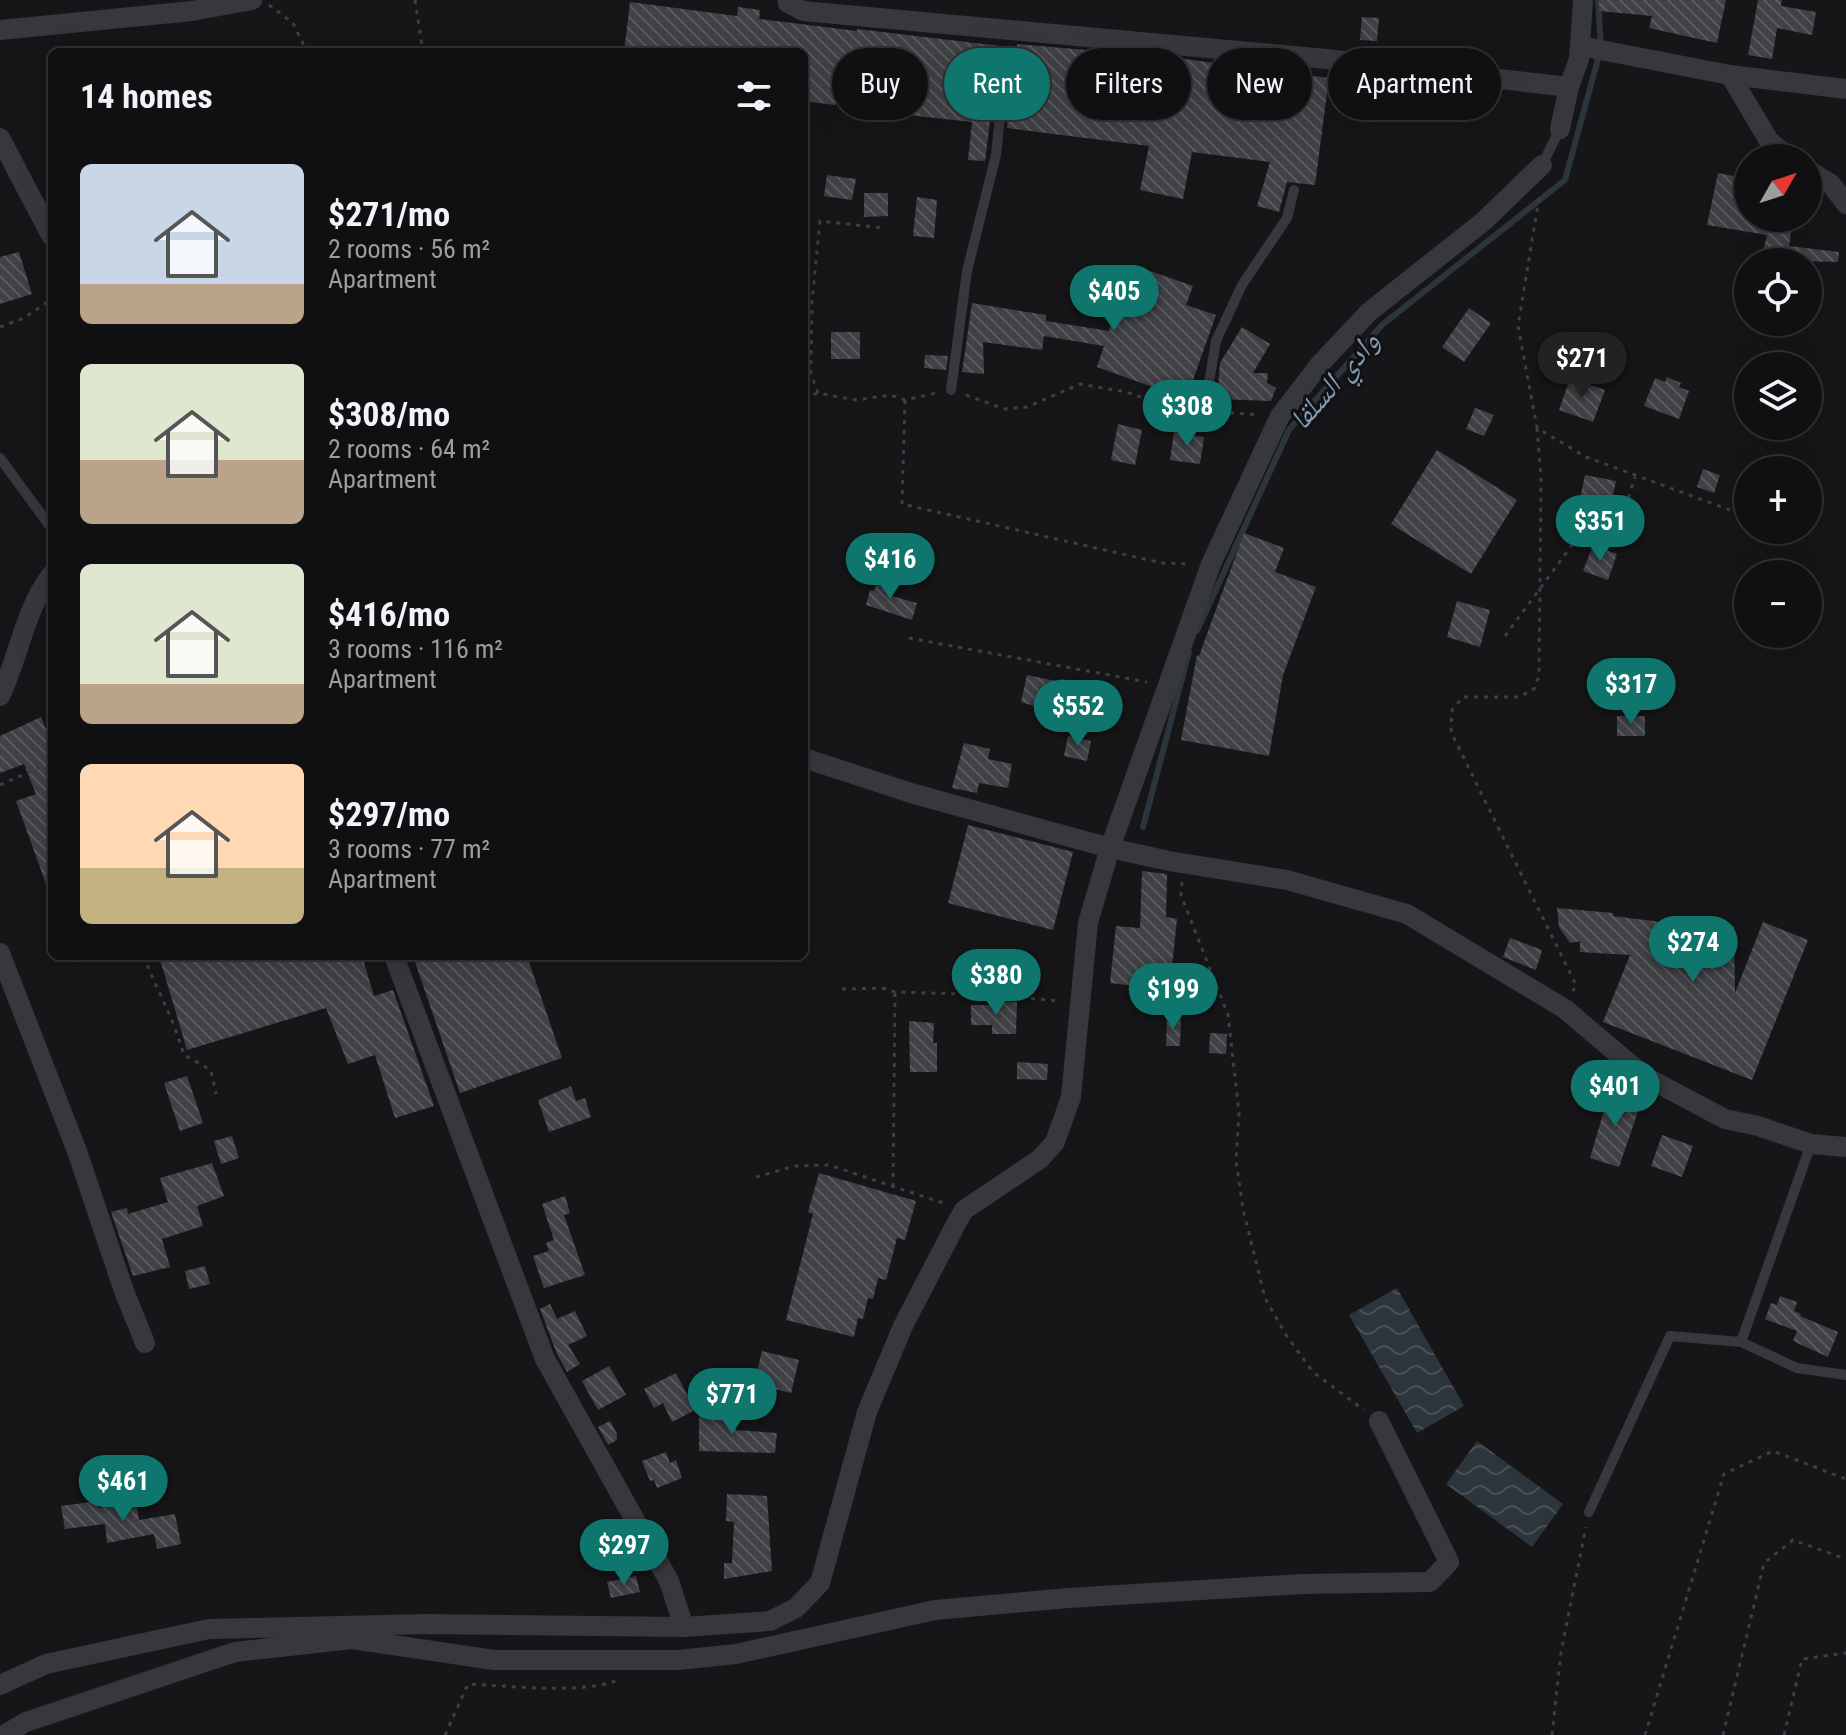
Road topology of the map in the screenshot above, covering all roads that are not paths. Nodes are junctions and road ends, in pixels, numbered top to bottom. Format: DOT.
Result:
graph roads {
  1 [pos="252,0"];
  2 [pos="788,0"];
  3 [pos="1583,0"];
  4 [pos="0,30"];
  5 [pos="1580,46"];
  6 [pos="1730,75"];
  7 [pos="1569,87"];
  8 [pos="1846,89"];
  9 [pos="1000,120"];
  10 [pos="1560,129"];
  11 [pos="0,138"];
  12 [pos="1773,144"];
  13 [pos="1542,165"];
  14 [pos="1822,179"];
  15 [pos="1294,190"];
  16 [pos="1846,204"];
  17 [pos="48,229"];
  18 [pos="951,390"];
  19 [pos="1204,411"];
  20 [pos="0,458"];
  21 [pos="48,524"];
  22 [pos="48,582"];
  23 [pos="0,696"];
  24 [pos="809,765"];
  25 [pos="1110,848"];
  26 [pos="0,953"];
  27 [pos="395,960"];
  28 [pos="1811,1144"];
  29 [pos="1846,1147"];
  30 [pos="1741,1342"];
  31 [pos="145,1343"];
  32 [pos="1846,1375"];
  33 [pos="1379,1421"];
  34 [pos="1589,1512"];
  35 [pos="684,1627"];
  36 [pos="0,1685"];
  37 [pos="4,1735"];
  1 -- 4 [label="street"];
  2 -- 7 [label="street"];
  3 -- 5 [label="street"];
  5 -- 6 [label="street"];
  5 -- 7 [label="street"];
  6 -- 8 [label="street"];
  6 -- 12 [label="street"];
  7 -- 10 [label="street"];
  9 -- 18 [label="lane"];
  10 -- 13 [label="lane"];
  11 -- 17 [label="street"];
  13 -- 25 [label="street"];
  14 -- 16 [label="street"];
  15 -- 19 [label="lane"];
  20 -- 21 [label="lane"];
  22 -- 23 [label="street"];
  24 -- 25 [label="street"];
  25 -- 28 [label="street"];
  25 -- 35 [label="street"];
  26 -- 31 [label="street"];
  27 -- 35 [label="street"];
  28 -- 29 [label="street"];
  28 -- 30 [label="lane"];
  30 -- 32 [label="lane"];
  30 -- 34 [label="lane"];
  33 -- 37 [label="street"];
  35 -- 36 [label="street"];
}
